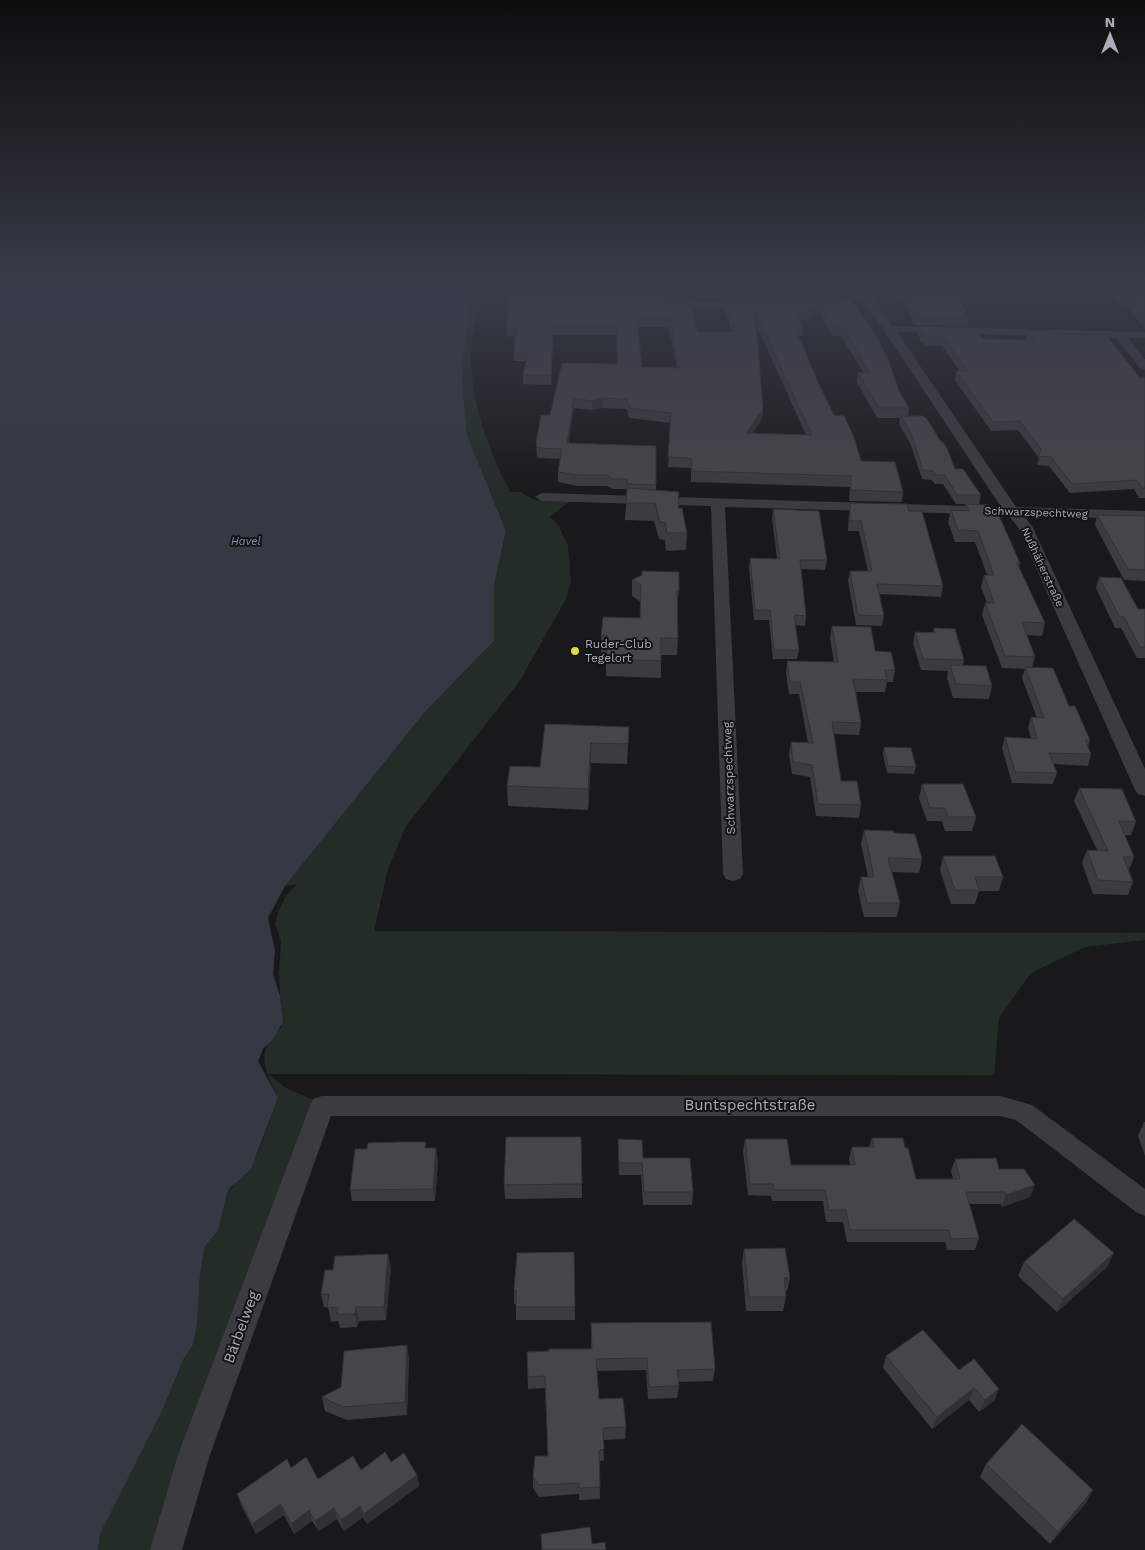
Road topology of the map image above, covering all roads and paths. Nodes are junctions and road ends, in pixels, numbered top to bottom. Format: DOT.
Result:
graph roads {
  1 [pos="909,359"];
  2 [pos="542,497"];
  3 [pos="718,502"];
  4 [pos="1013,511"];
  5 [pos="1145,515"];
  6 [pos="1145,790"];
  7 [pos="733,874"];
  8 [pos="322,1106"];
  9 [pos="1145,1204"];
  10 [pos="166,1550"];
  1 -- 4 [label="street, Nußhäherstraße"];
  2 -- 3 [label="street, Schwarzspechtweg"];
  3 -- 4 [label="street, Schwarzspechtweg"];
  3 -- 7 [label="street, Schwarzspechtweg"];
  4 -- 5 [label="street, Schwarzspechtweg"];
  4 -- 6 [label="street, Nußhäherstraße"];
  8 -- 9 [label="street, Buntspechtstraße"];
  8 -- 10 [label="street, Bärbelweg"];
}
